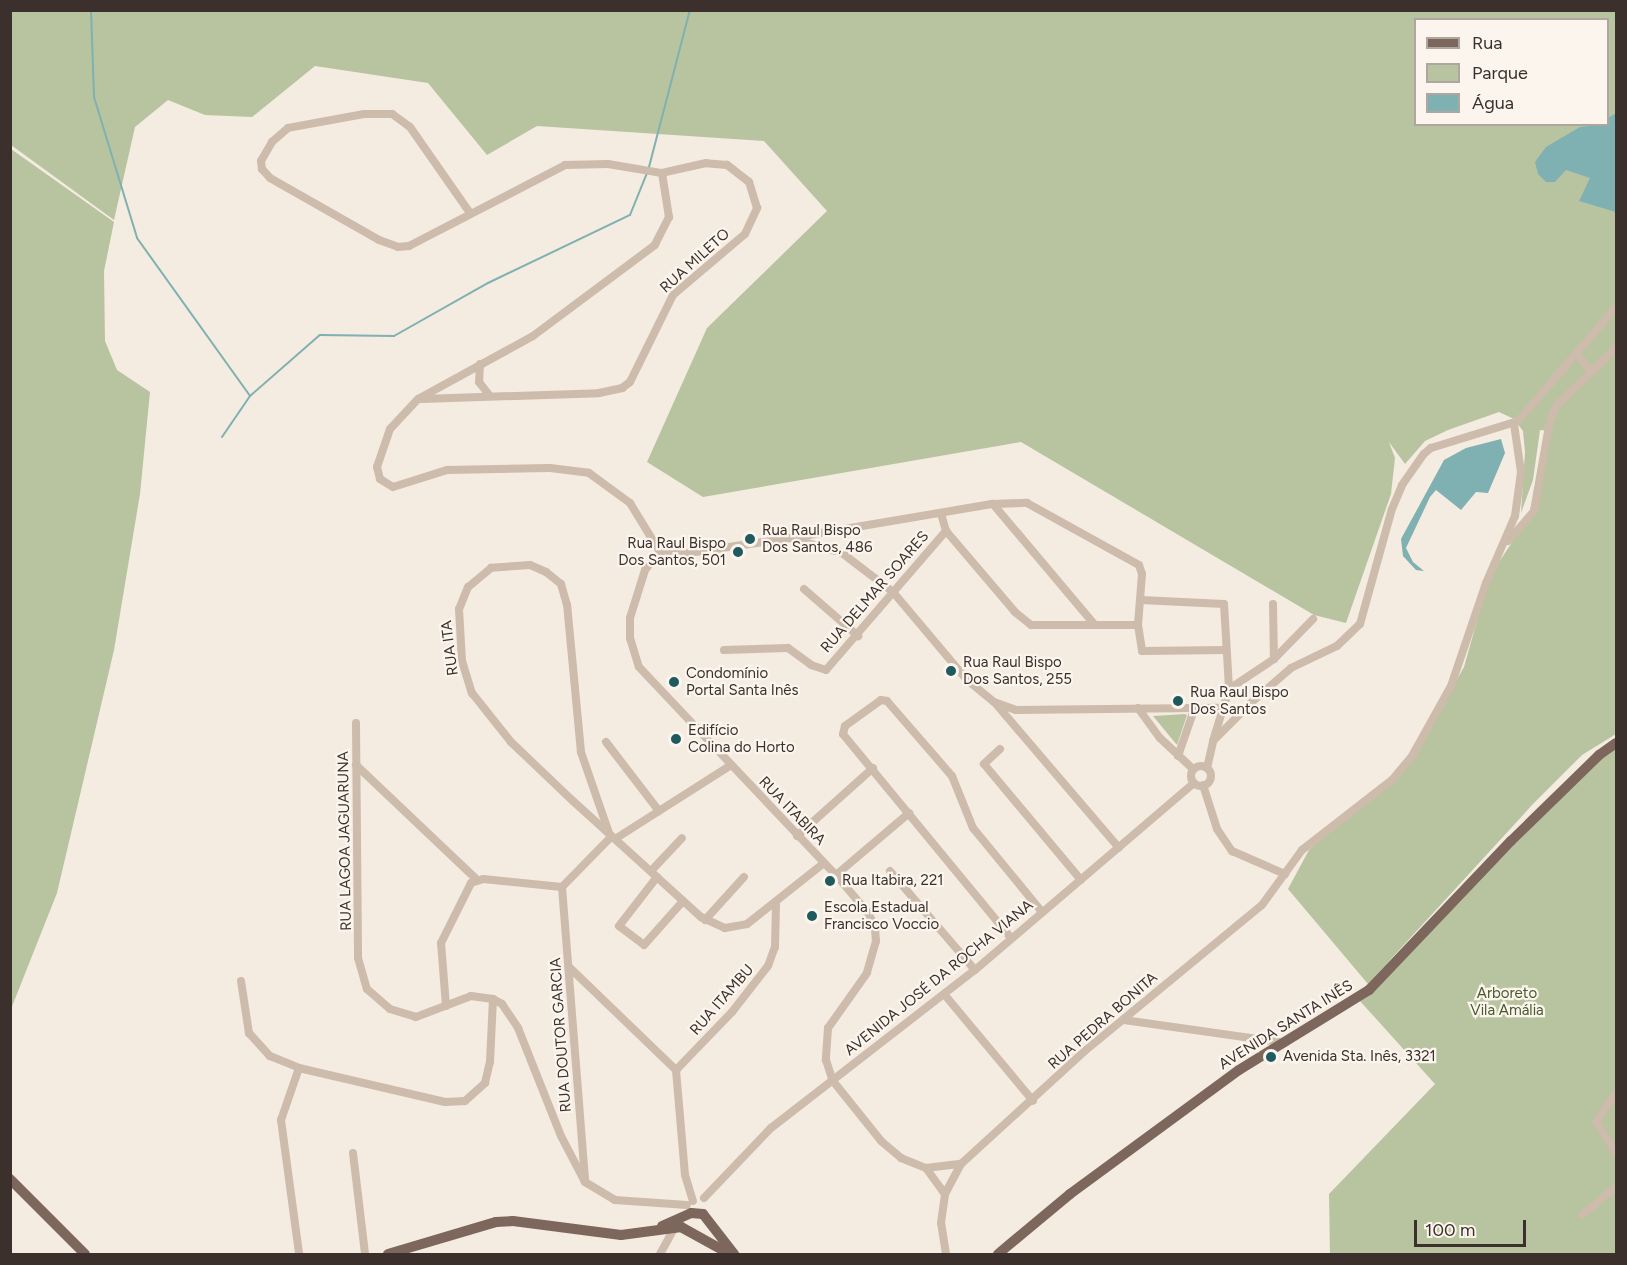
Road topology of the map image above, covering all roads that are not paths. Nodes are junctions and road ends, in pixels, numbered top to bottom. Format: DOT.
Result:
graph roads {
  1 [pos="662,173"];
  2 [pos="470,213"];
  3 [pos="1617,307"];
  4 [pos="1617,348"];
  5 [pos="1577,354"];
  6 [pos="480,364"];
  7 [pos="1590,370"];
  8 [pos="489,395"];
  9 [pos="418,399"];
  10 [pos="1514,424"];
  11 [pos="993,504"];
  12 [pos="941,513"];
  13 [pos="946,531"];
  14 [pos="791,538"];
  15 [pos="1504,546"];
  16 [pos="660,552"];
  17 [pos="804,590"];
  18 [pos="893,592"];
  19 [pos="1141,600"];
  20 [pos="1273,604"];
  21 [pos="1313,619"];
  22 [pos="1138,625"];
  23 [pos="1095,626"];
  24 [pos="858,636"];
  25 [pos="724,650"];
  26 [pos="1226,650"];
  27 [pos="1274,659"];
  28 [pos="1229,689"];
  29 [pos="994,702"];
  30 [pos="1195,707"];
  31 [pos="1138,708"];
  32 [pos="1221,708"];
  33 [pos="356,723"];
  34 [pos="1213,741"];
  35 [pos="606,742"];
  36 [pos="1617,743"];
  37 [pos="1000,749"];
  38 [pos="1178,756"];
  39 [pos="356,765"];
  40 [pos="731,765"];
  41 [pos="873,768"];
  42 [pos="1207,768"];
  43 [pos="1193,769"];
  44 [pos="1198,784"];
  45 [pos="659,811"];
  46 [pos="909,813"];
  47 [pos="612,836"];
  48 [pos="797,836"];
  49 [pos="682,838"];
  50 [pos="1119,849"];
  51 [pos="824,863"];
  52 [pos="890,870"];
  53 [pos="654,874"];
  54 [pos="1285,874"];
  55 [pos="836,875"];
  56 [pos="744,877"];
  57 [pos="476,879"];
  58 [pos="1081,880"];
  59 [pos="562,887"];
  60 [pos="683,901"];
  61 [pos="776,903"];
  62 [pos="1042,912"];
  63 [pos="705,920"];
  64 [pos="1011,938"];
  65 [pos="569,967"];
  66 [pos="975,970"];
  67 [pos="241,981"];
  68 [pos="944,994"];
  69 [pos="493,999"];
  70 [pos="446,1006"];
  71 [pos="1124,1020"];
  72 [pos="1285,1043"];
  73 [pos="299,1068"];
  74 [pos="675,1070"];
  75 [pos="833,1081"];
  76 [pos="1617,1093"];
  77 [pos="1033,1101"];
  78 [pos="353,1153"];
  79 [pos="1617,1153"];
  80 [pos="961,1164"];
  81 [pos="926,1168"];
  82 [pos="10,1179"];
  83 [pos="585,1182"];
  84 [pos="1617,1187"];
  85 [pos="945,1194"];
  86 [pos="704,1197"];
  87 [pos="690,1203"];
  88 [pos="1582,1215"];
  89 [pos="705,1216"];
  90 [pos="678,1222"];
  91 [pos="695,1235"];
  92 [pos="86,1254"];
  93 [pos="299,1254"];
  94 [pos="365,1254"];
  95 [pos="388,1254"];
  96 [pos="660,1254"];
  97 [pos="732,1254"];
  98 [pos="946,1254"];
  99 [pos="998,1254"];
  1 -- 2 [label="street"];
  1 -- 6 [label="street"];
  1 -- 8 [label="street, RUA MILETO"];
  2 -- 2 [label="street"];
  3 -- 5 [label="street"];
  4 -- 7 [label="street"];
  5 -- 7 [label="street"];
  5 -- 10 [label="street"];
  6 -- 8 [label="street"];
  6 -- 9 [label="street"];
  7 -- 15 [label="street"];
  8 -- 9 [label="street, RUA MILETO"];
  9 -- 16 [label="street"];
  10 -- 15 [label="street"];
  10 -- 34 [label="street"];
  11 -- 12 [label="street"];
  11 -- 19 [label="street"];
  11 -- 23 [label="street"];
  12 -- 13 [label="street"];
  12 -- 14 [label="street"];
  13 -- 18 [label="street, RUA DELMAR SOARES"];
  13 -- 23 [label="street"];
  14 -- 16 [label="street"];
  14 -- 18 [label="street"];
  15 -- 54 [label="street, RUA PEDRA BONITA"];
  16 -- 40 [label="street, RUA ITABIRA"];
  17 -- 24 [label="street"];
  18 -- 24 [label="street, RUA DELMAR SOARES"];
  18 -- 29 [label="street"];
  19 -- 22 [label="street"];
  19 -- 26 [label="street"];
  20 -- 27 [label="street"];
  21 -- 27 [label="street"];
  22 -- 23 [label="street"];
  22 -- 26 [label="street"];
  24 -- 25 [label="street, RUA DELMAR SOARES"];
  26 -- 28 [label="street"];
  27 -- 28 [label="street"];
  28 -- 32 [label="street"];
  29 -- 31 [label="street"];
  29 -- 50 [label="street"];
  30 -- 31 [label="street"];
  30 -- 32 [label="street"];
  30 -- 38 [label="street"];
  31 -- 38 [label="street"];
  32 -- 34 [label="street"];
  33 -- 39 [label="street, RUA LAGOA JAGUARUNA"];
  34 -- 42 [label="street"];
  35 -- 45 [label="street"];
  36 -- 72 [label="main road, AVENIDA SANTA INÊS"];
  37 -- 58 [label="street"];
  38 -- 43 [label="street"];
  39 -- 57 [label="street"];
  39 -- 70 [label="street, RUA LAGOA JAGUARUNA"];
  40 -- 45 [label="street"];
  40 -- 48 [label="street, RUA ITABIRA"];
  41 -- 46 [label="street"];
  41 -- 48 [label="street"];
  41 -- 62 [label="street"];
  42 -- 43 [label="street"];
  42 -- 44 [label="street"];
  43 -- 44 [label="street"];
  44 -- 50 [label="street, AVENIDA JOSÉ DA ROCHA VIANA"];
  44 -- 54 [label="street"];
  45 -- 47 [label="street"];
  46 -- 55 [label="street"];
  46 -- 64 [label="street"];
  47 -- 47 [label="street, RUA ITA"];
  47 -- 53 [label="street, RUA ITA"];
  47 -- 59 [label="street"];
  48 -- 51 [label="street, RUA ITABIRA"];
  49 -- 53 [label="street"];
  50 -- 58 [label="street, AVENIDA JOSÉ DA ROCHA VIANA"];
  51 -- 55 [label="street, RUA ITABIRA"];
  51 -- 61 [label="street, RUA ITA"];
  52 -- 66 [label="street"];
  53 -- 60 [label="street, RUA ITA"];
  53 -- 60 [label="street"];
  54 -- 71 [label="street, RUA PEDRA BONITA"];
  55 -- 75 [label="street, RUA ITABIRA"];
  56 -- 63 [label="street"];
  57 -- 59 [label="street"];
  57 -- 70 [label="street"];
  58 -- 62 [label="street, AVENIDA JOSÉ DA ROCHA VIANA"];
  59 -- 65 [label="street, RUA DOUTOR GARCIA"];
  60 -- 63 [label="street, RUA ITA"];
  61 -- 63 [label="street, RUA ITA"];
  61 -- 74 [label="street, RUA ITAMBU"];
  62 -- 64 [label="street, AVENIDA JOSÉ DA ROCHA VIANA"];
  64 -- 66 [label="street, AVENIDA JOSÉ DA ROCHA VIANA"];
  65 -- 74 [label="street"];
  65 -- 83 [label="street, RUA DOUTOR GARCIA"];
  66 -- 68 [label="street, AVENIDA JOSÉ DA ROCHA VIANA"];
  67 -- 73 [label="street"];
  68 -- 75 [label="street, AVENIDA JOSÉ DA ROCHA VIANA"];
  68 -- 77 [label="street"];
  69 -- 70 [label="street, RUA LAGOA JAGUARUNA"];
  69 -- 73 [label="street"];
  69 -- 83 [label="street"];
  71 -- 72 [label="street"];
  71 -- 77 [label="street, RUA PEDRA BONITA"];
  72 -- 99 [label="main road, AVENIDA SANTA INÊS"];
  73 -- 93 [label="street"];
  74 -- 87 [label="street"];
  75 -- 81 [label="street"];
  75 -- 86 [label="street, AVENIDA JOSÉ DA ROCHA VIANA"];
  76 -- 79 [label="street"];
  77 -- 80 [label="street, RUA PEDRA BONITA"];
  78 -- 94 [label="street"];
  80 -- 81 [label="street"];
  80 -- 85 [label="street, RUA PEDRA BONITA"];
  81 -- 85 [label="street"];
  82 -- 92 [label="main road"];
  83 -- 87 [label="street"];
  84 -- 88 [label="street"];
  85 -- 98 [label="street"];
  86 -- 87 [label="street"];
  86 -- 89 [label="street"];
  87 -- 90 [label="street"];
  89 -- 90 [label="main road"];
  89 -- 91 [label="main road"];
  89 -- 97 [label="main road"];
  90 -- 91 [label="main road"];
  90 -- 95 [label="main road"];
  90 -- 96 [label="street"];
  91 -- 97 [label="main road"];
}
